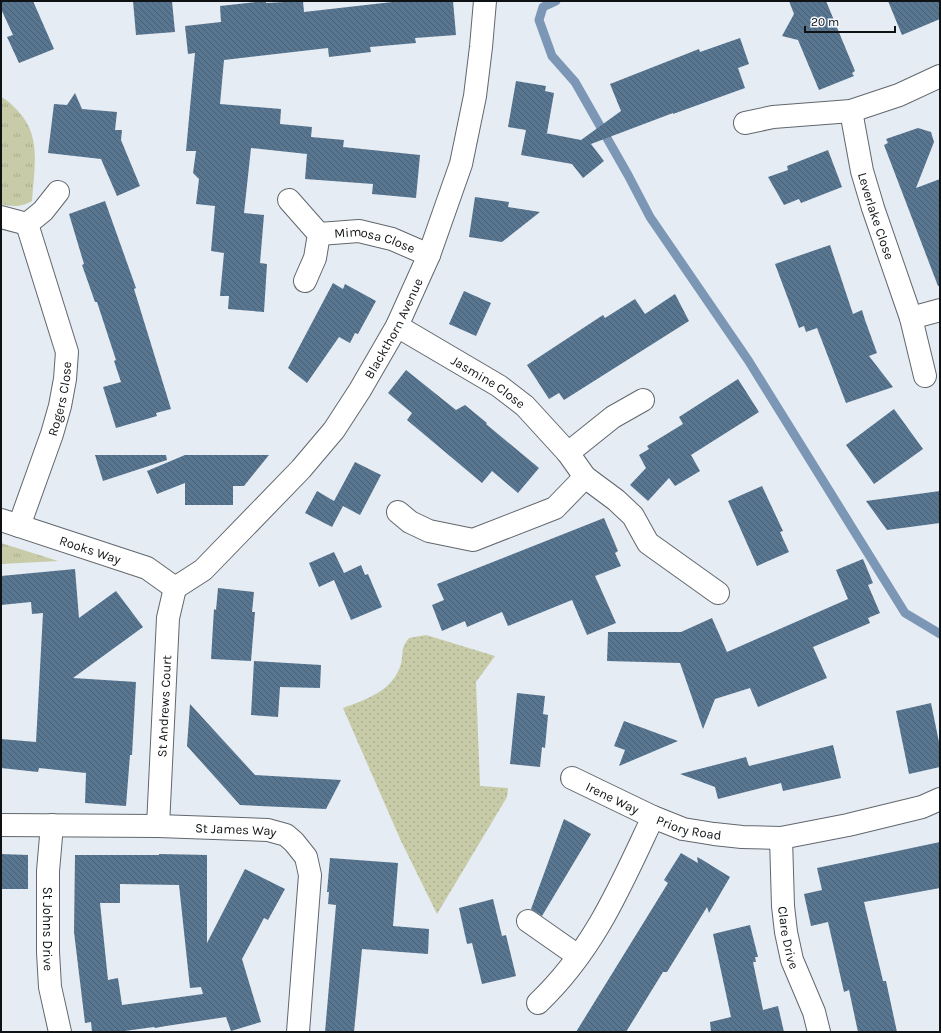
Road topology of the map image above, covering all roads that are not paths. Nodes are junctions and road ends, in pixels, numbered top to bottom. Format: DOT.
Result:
graph roads {
  1 [pos="485,1"];
  2 [pos="940,76"];
  3 [pos="851,111"];
  4 [pos="745,123"];
  5 [pos="58,192"];
  6 [pos="289,200"];
  7 [pos="1,217"];
  8 [pos="27,224"];
  9 [pos="319,234"];
  10 [pos="429,255"];
  11 [pos="305,281"];
  12 [pos="940,310"];
  13 [pos="911,318"];
  14 [pos="397,326"];
  15 [pos="925,376"];
  16 [pos="643,400"];
  17 [pos="568,454"];
  18 [pos="585,477"];
  19 [pos="398,512"];
  20 [pos="10,523"];
  21 [pos="175,588"];
  22 [pos="718,593"];
  23 [pos="572,778"];
  24 [pos="940,799"];
  25 [pos="653,817"];
  26 [pos="1,825"];
  27 [pos="52,825"];
  28 [pos="158,826"];
  29 [pos="780,838"];
  30 [pos="528,921"];
  31 [pos="578,956"];
  32 [pos="538,1003"];
  33 [pos="60,1032"];
  34 [pos="298,1032"];
  35 [pos="819,1032"];
  1 -- 10 [label="street, Blackthorn Avenue"];
  2 -- 3 [label="street"];
  3 -- 4 [label="street"];
  3 -- 13 [label="street, Leverlake Close"];
  5 -- 8 [label="street"];
  6 -- 9 [label="street, Mimosa Close"];
  7 -- 8 [label="street"];
  8 -- 20 [label="street, Rogers Close"];
  9 -- 10 [label="street, Mimosa Close"];
  9 -- 11 [label="street, Mimosa Close"];
  10 -- 14 [label="street, Blackthorn Avenue"];
  12 -- 13 [label="street"];
  13 -- 15 [label="street, Leverlake Close"];
  14 -- 17 [label="street, Jasmine Close"];
  14 -- 21 [label="street, Blackthorn Avenue"];
  16 -- 17 [label="street"];
  17 -- 18 [label="street, Jasmine Close"];
  18 -- 19 [label="street"];
  18 -- 22 [label="street, Jasmine Close"];
  20 -- 21 [label="street, Rooks Way"];
  21 -- 28 [label="street, St Andrews Court"];
  23 -- 25 [label="street, Irene Way"];
  24 -- 29 [label="street, Priory Road"];
  25 -- 29 [label="street, Priory Road"];
  25 -- 31 [label="street, Priory Road"];
  26 -- 27 [label="street, St James Way"];
  27 -- 28 [label="street, St James Way"];
  27 -- 33 [label="street, St Johns Drive"];
  28 -- 34 [label="street, St James Way"];
  29 -- 35 [label="street, Clare Drive"];
  30 -- 31 [label="street"];
  31 -- 32 [label="street"];
}
